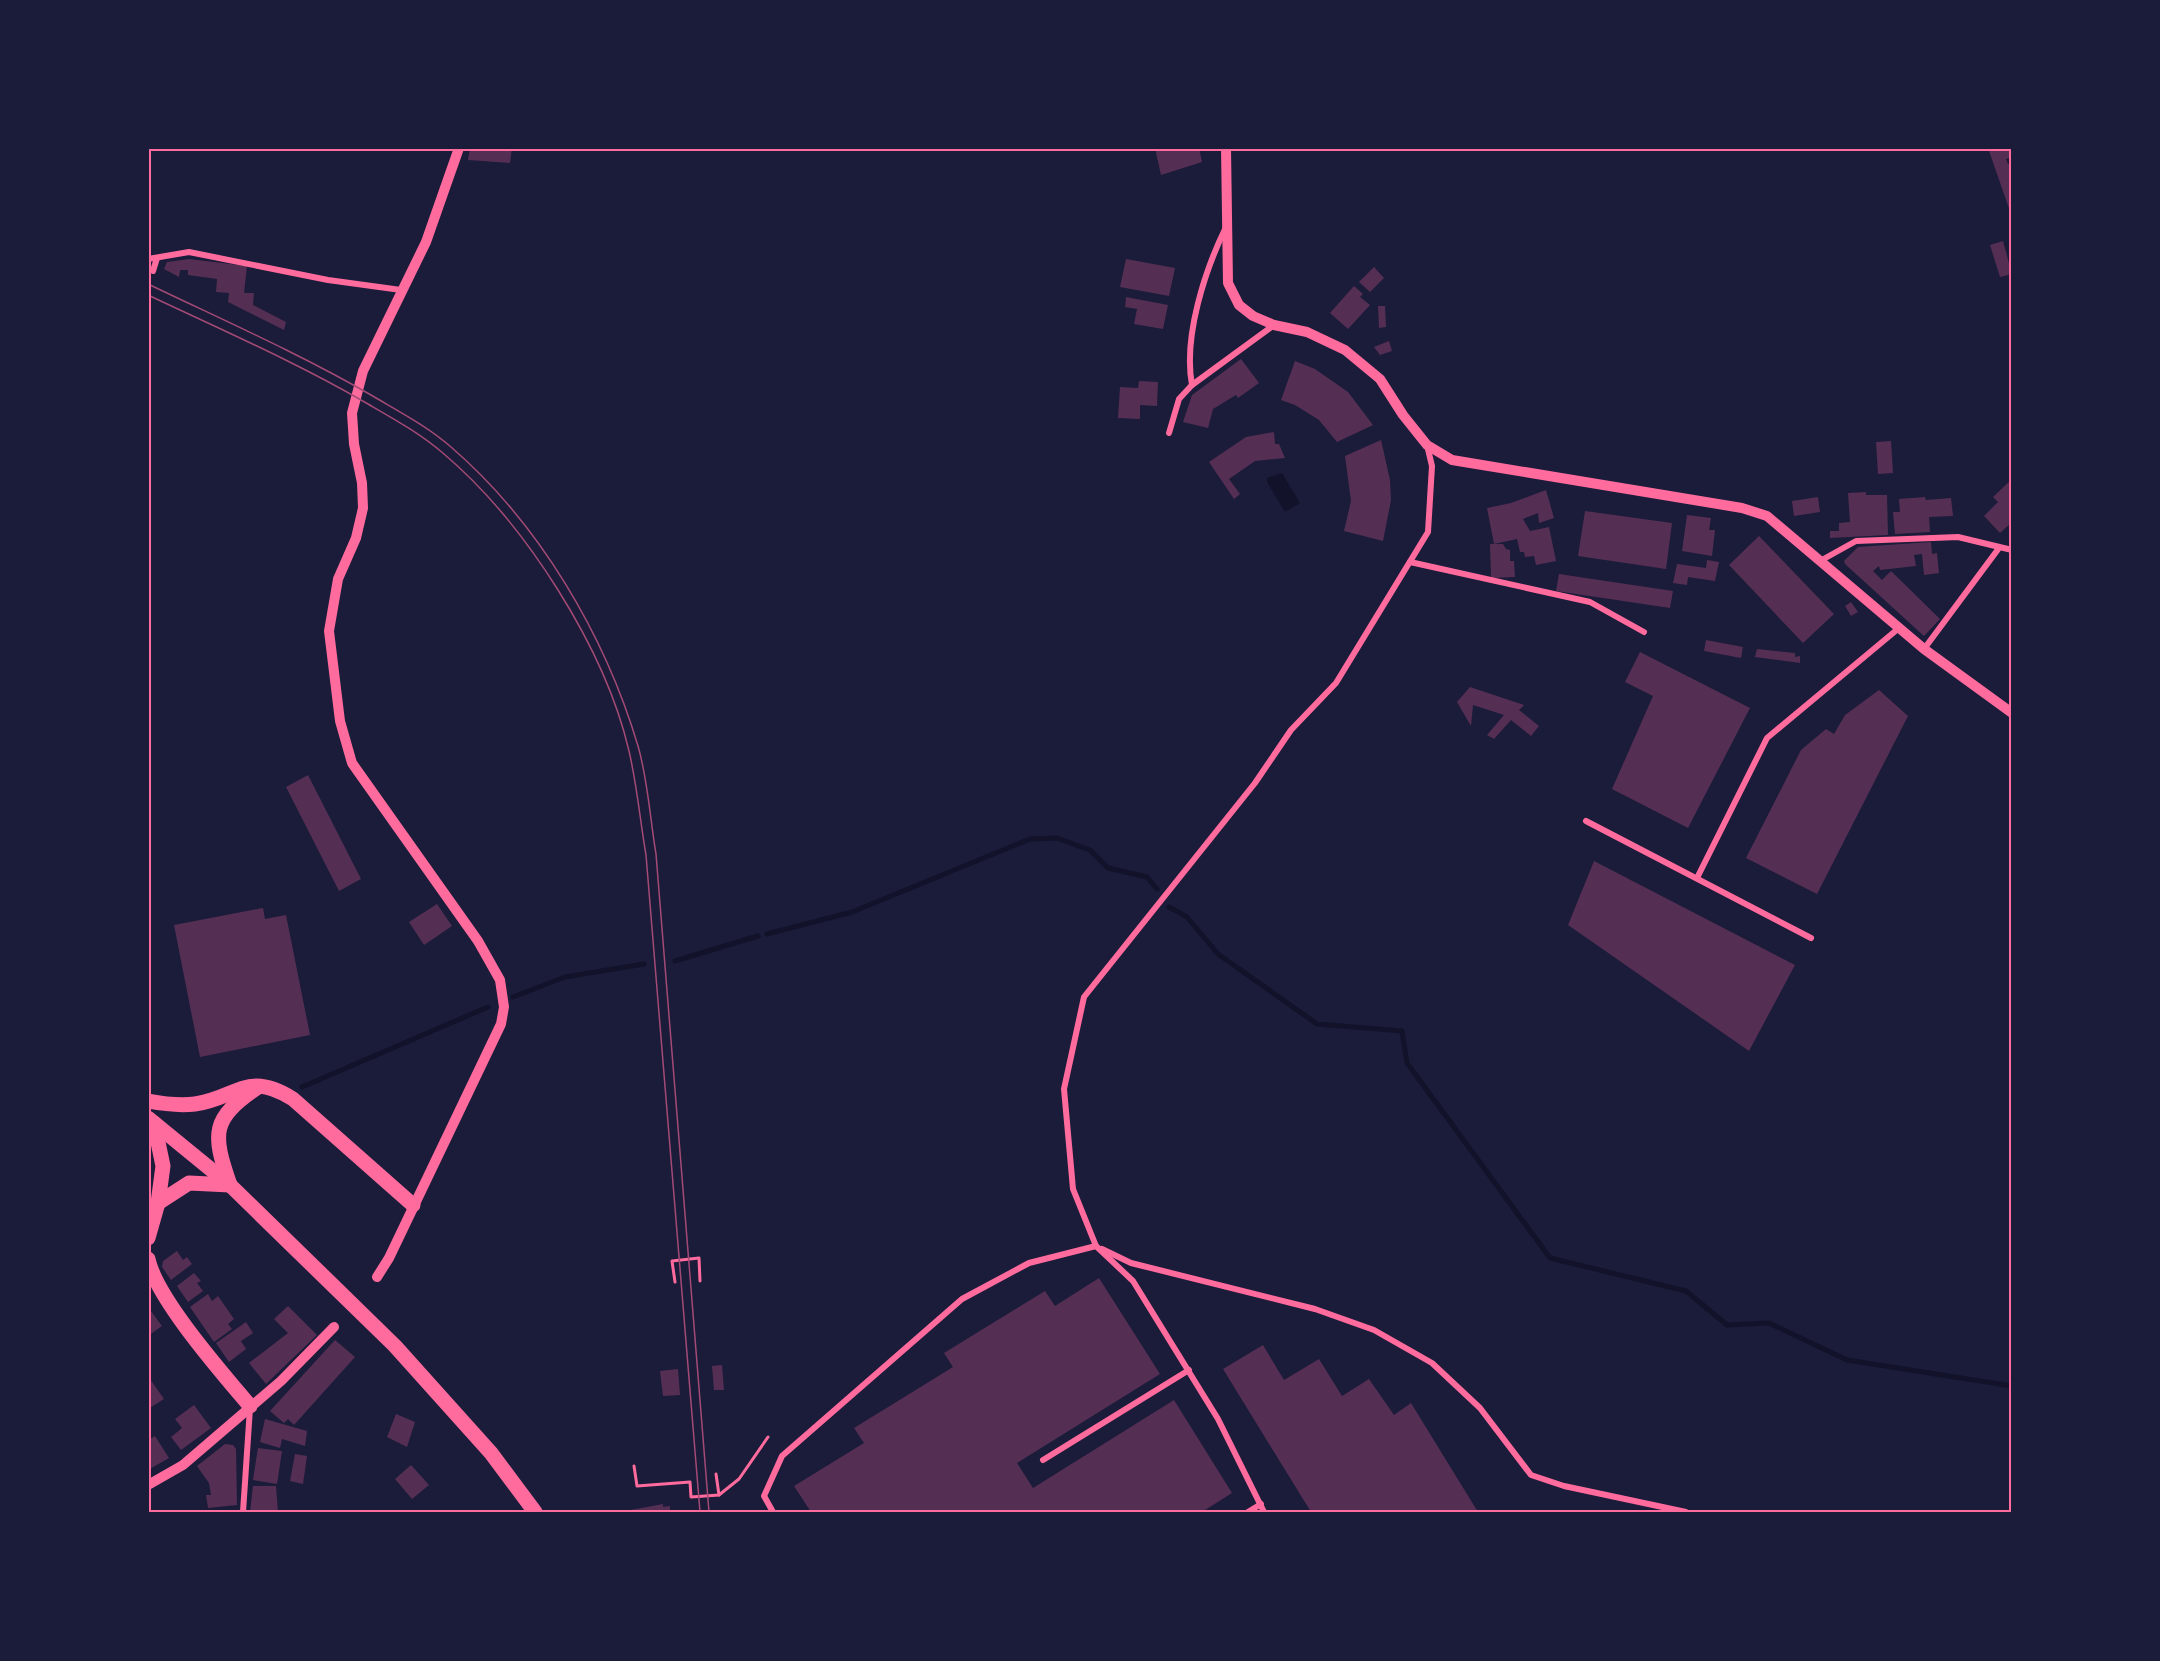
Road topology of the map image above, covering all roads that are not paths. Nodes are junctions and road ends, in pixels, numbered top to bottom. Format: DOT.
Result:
graph roads {
  1 [pos="459,148"];
  2 [pos="1226,148"];
  3 [pos="1227,224"];
  4 [pos="157,258"];
  5 [pos="148,259"];
  6 [pos="153,271"];
  7 [pos="401,290"];
  8 [pos="1274,325"];
  9 [pos="1192,385"];
  10 [pos="1169,434"];
  11 [pos="1427,445"];
  12 [pos="1999,548"];
  13 [pos="2012,550"];
  14 [pos="1820,561"];
  15 [pos="1410,562"];
  16 [pos="1899,628"];
  17 [pos="1644,632"];
  18 [pos="1924,649"];
  19 [pos="2012,713"];
  20 [pos="1586,821"];
  21 [pos="1697,878"];
  22 [pos="1811,938"];
  23 [pos="260,1086"];
  24 [pos="148,1101"];
  25 [pos="151,1121"];
  26 [pos="230,1185"];
  27 [pos="158,1203"];
  28 [pos="413,1205"];
  29 [pos="148,1238"];
  30 [pos="1096,1246"];
  31 [pos="148,1259"];
  32 [pos="377,1277"];
  33 [pos="334,1327"];
  34 [pos="1189,1370"];
  35 [pos="250,1406"];
  36 [pos="1043,1460"];
  37 [pos="148,1485"];
  38 [pos="1261,1504"];
  39 [pos="243,1512"];
  40 [pos="535,1512"];
  41 [pos="773,1512"];
  42 [pos="1248,1512"];
  43 [pos="1264,1512"];
  44 [pos="1686,1512"];
  1 -- 7 [label="street"];
  2 -- 3 [label="street"];
  3 -- 8 [label="street"];
  3 -- 9 [label="street"];
  4 -- 5 [label="street"];
  4 -- 6 [label="street"];
  4 -- 7 [label="street"];
  7 -- 28 [label="street"];
  8 -- 9 [label="street"];
  8 -- 11 [label="street"];
  9 -- 10 [label="street"];
  11 -- 14 [label="street"];
  11 -- 15 [label="street"];
  12 -- 13 [label="street"];
  12 -- 14 [label="street"];
  12 -- 18 [label="street"];
  14 -- 16 [label="street"];
  15 -- 17 [label="street"];
  15 -- 30 [label="street"];
  16 -- 18 [label="street"];
  16 -- 21 [label="street"];
  18 -- 19 [label="street"];
  20 -- 21 [label="street"];
  21 -- 22 [label="street"];
  23 -- 24 [label="main road"];
  23 -- 26 [label="main road"];
  23 -- 28 [label="main road"];
  25 -- 26 [label="main road"];
  25 -- 27 [label="main road"];
  26 -- 27 [label="main road"];
  26 -- 40 [label="main road"];
  27 -- 29 [label="main road"];
  28 -- 32 [label="street"];
  30 -- 34 [label="street"];
  30 -- 41 [label="street"];
  30 -- 44 [label="street"];
  31 -- 35 [label="main road"];
  33 -- 35 [label="street"];
  34 -- 36 [label="street"];
  34 -- 38 [label="street"];
  35 -- 37 [label="street"];
  35 -- 39 [label="street"];
  38 -- 42 [label="street"];
  38 -- 43 [label="street"];
}
